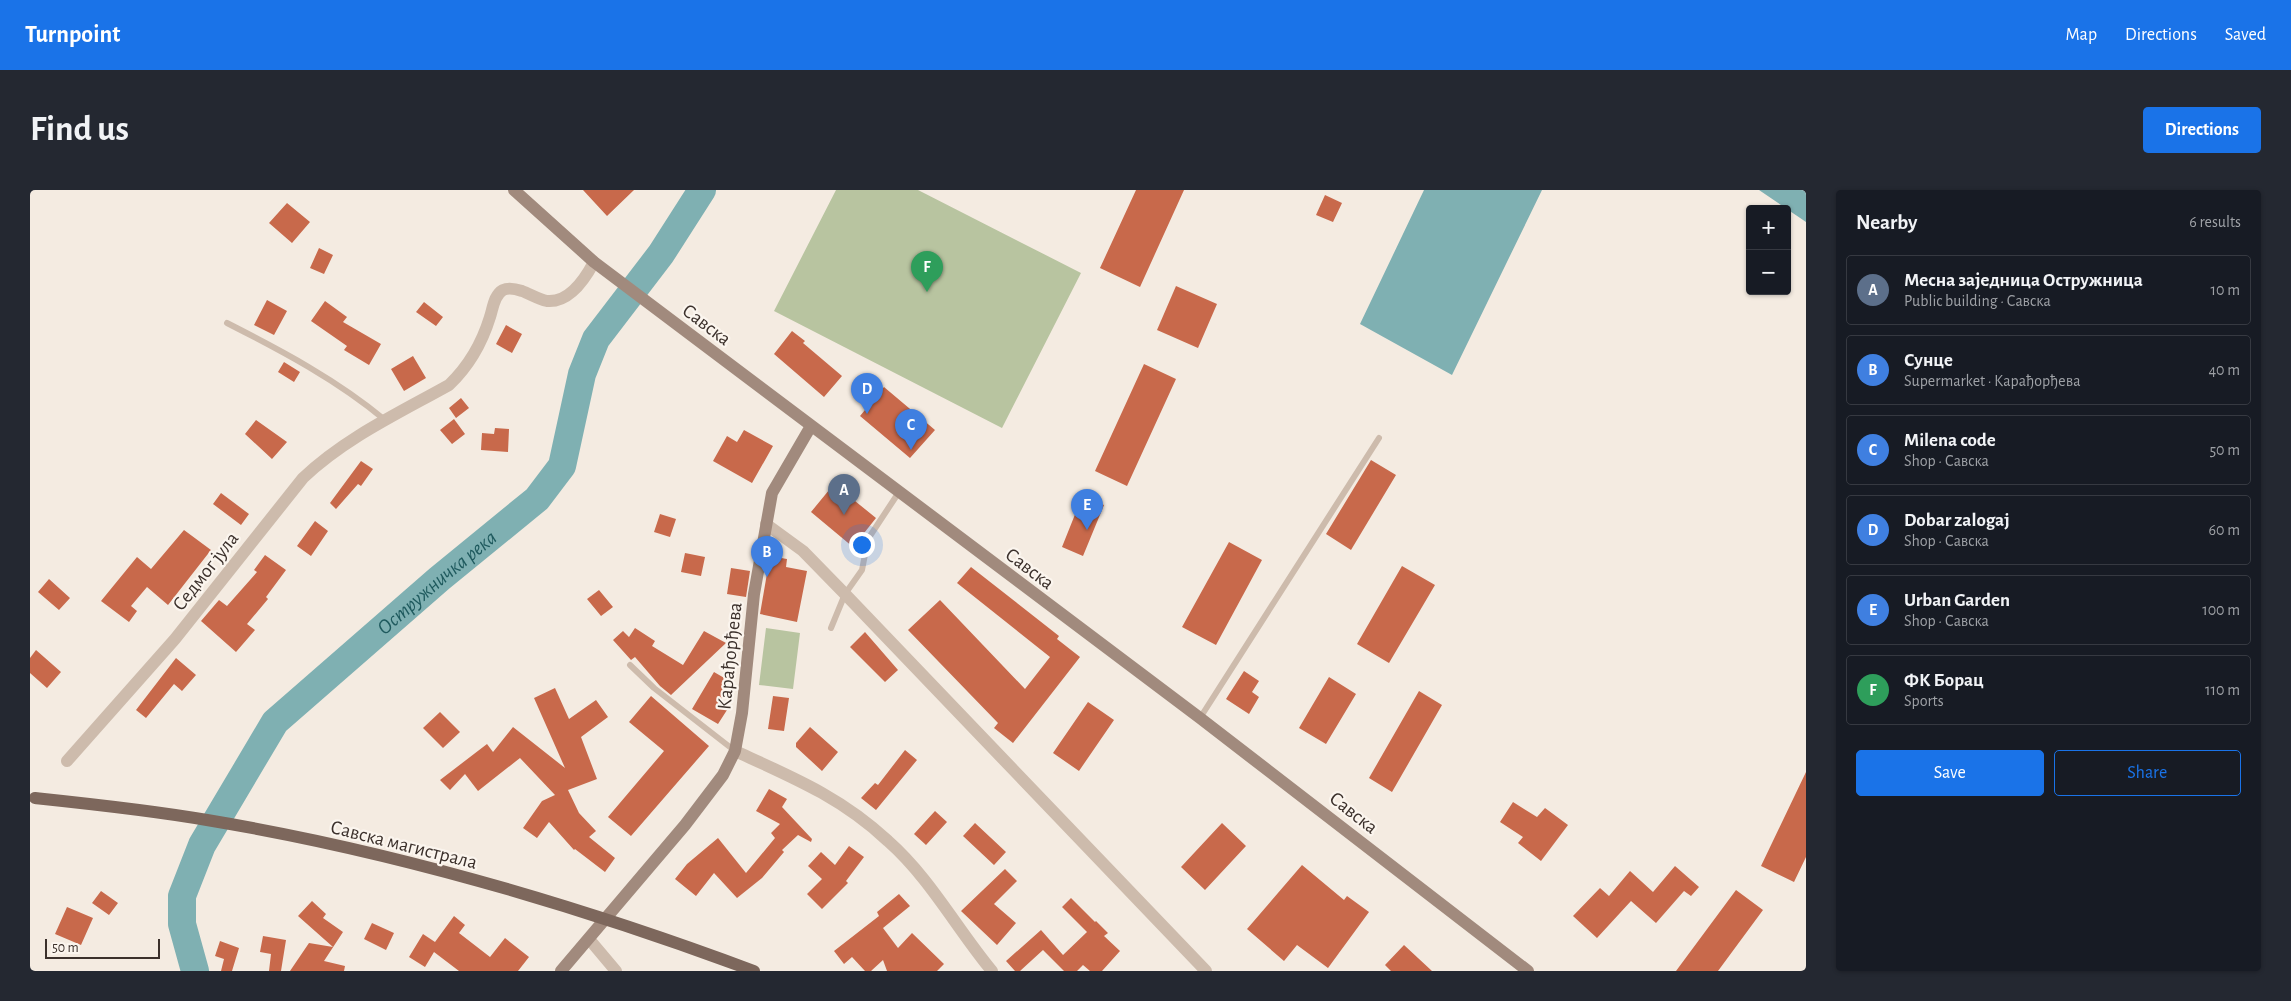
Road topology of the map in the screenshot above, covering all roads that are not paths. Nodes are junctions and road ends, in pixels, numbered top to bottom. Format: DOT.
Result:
graph roads {
  1 [pos="514,190"];
  2 [pos="594,262"];
  3 [pos="227,323"];
  4 [pos="386,420"];
  5 [pos="811,426"];
  6 [pos="1378,438"];
  7 [pos="899,492"];
  8 [pos="766,524"];
  9 [pos="845,594"];
  10 [pos="831,628"];
  11 [pos="630,665"];
  12 [pos="1200,718"];
  13 [pos="735,751"];
  14 [pos="67,761"];
  15 [pos="35,798"];
  16 [pos="589,939"];
  17 [pos="561,971"];
  18 [pos="616,971"];
  19 [pos="754,971"];
  20 [pos="992,971"];
  21 [pos="1206,971"];
  22 [pos="1528,971"];
  1 -- 2 [label="street, Савска"];
  2 -- 4 [label="street, Седмог јула"];
  2 -- 5 [label="street, Савска"];
  3 -- 4 [label="lane"];
  4 -- 14 [label="street, Седмог јула"];
  5 -- 7 [label="street, Савска"];
  5 -- 8 [label="street, Карађорђева"];
  6 -- 12 [label="lane"];
  7 -- 9 [label="lane"];
  7 -- 12 [label="street, Савска"];
  8 -- 9 [label="street"];
  8 -- 13 [label="street, Карађорђева"];
  9 -- 10 [label="lane"];
  9 -- 21 [label="street"];
  11 -- 13 [label="lane, Карађорђева"];
  12 -- 22 [label="street, Савска"];
  13 -- 16 [label="street, Карађорђева"];
  13 -- 20 [label="street"];
  15 -- 19 [label="main road, Савска магистрала, bridge"];
  16 -- 17 [label="street, Карађорђева"];
  16 -- 18 [label="street"];
}
